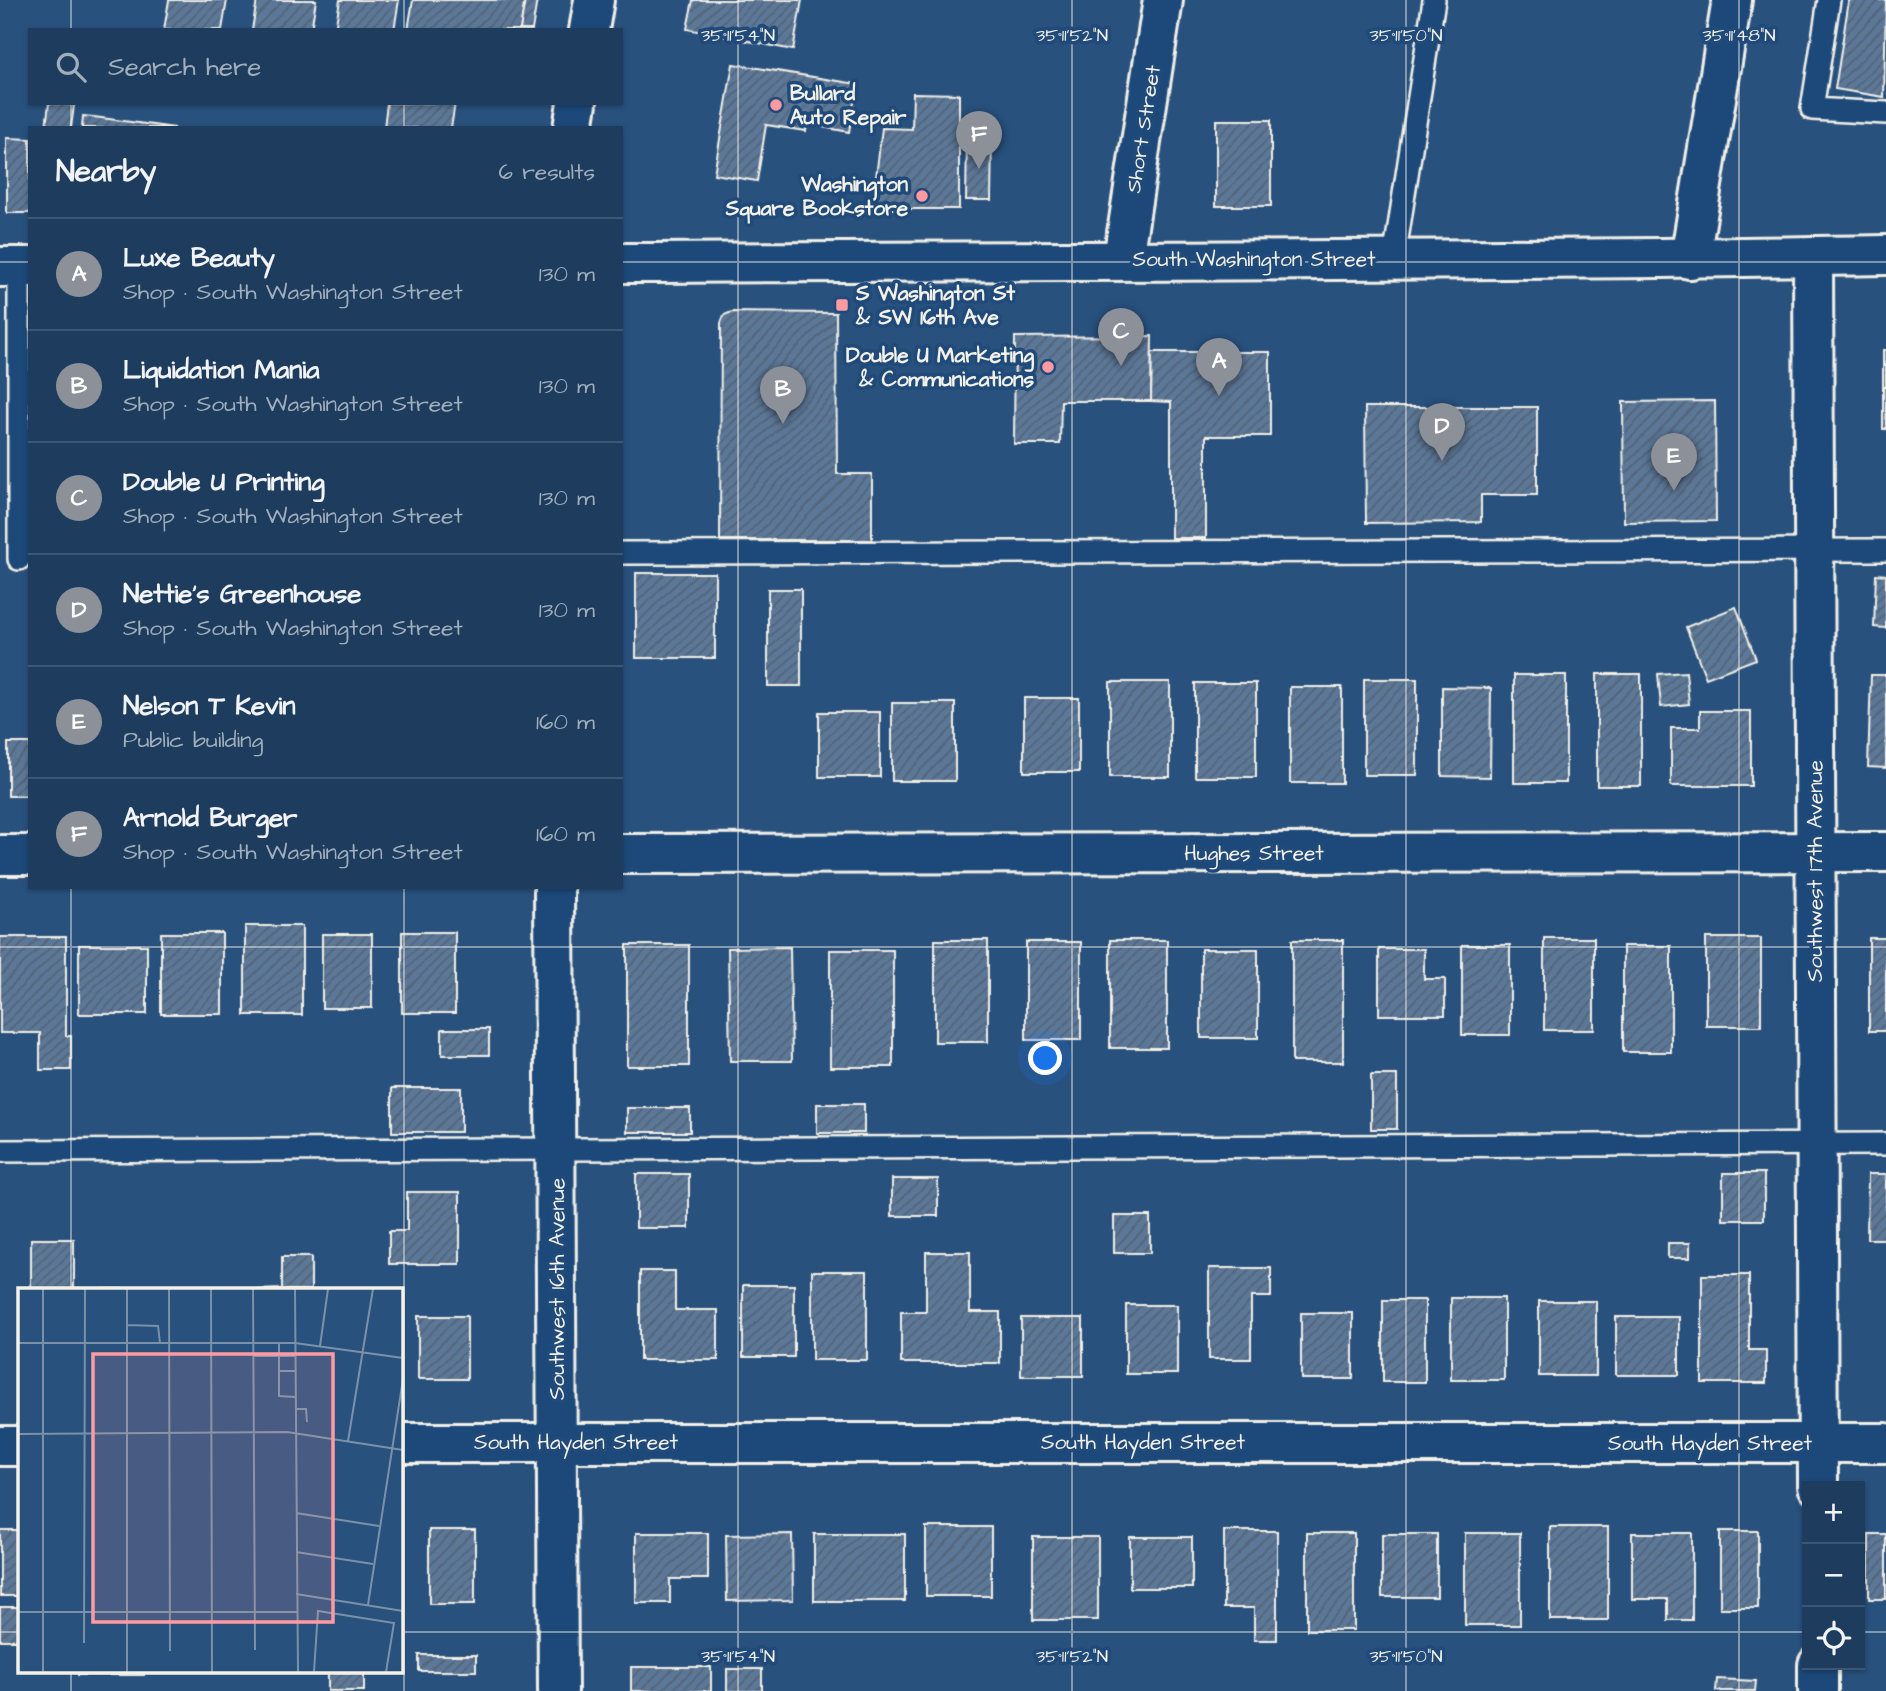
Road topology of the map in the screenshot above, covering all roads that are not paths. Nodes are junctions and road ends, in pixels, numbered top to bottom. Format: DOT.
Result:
graph roads {
  1 [pos="594,0"];
  2 [pos="1163,0"];
  3 [pos="1434,0"];
  4 [pos="1732,0"];
  5 [pos="1829,0"];
  6 [pos="589,28"];
  7 [pos="577,105"];
  8 [pos="1886,113"];
  9 [pos="573,126"];
  10 [pos="1886,255"];
  11 [pos="1813,256"];
  12 [pos="1123,259"];
  13 [pos="1394,259"];
  14 [pos="1690,259"];
  15 [pos="623,263"];
  16 [pos="16,267"];
  17 [pos="24,331"];
  18 [pos="16,383"];
  19 [pos="1815,550"];
  20 [pos="1886,550"];
  21 [pos="623,553"];
  22 [pos="16,559"];
  23 [pos="1886,852"];
  24 [pos="1814,853"];
  25 [pos="623,854"];
  26 [pos="0,855"];
  27 [pos="28,855"];
  28 [pos="554,889"];
  29 [pos="1816,1144"];
  30 [pos="1886,1144"];
  31 [pos="556,1147"];
  32 [pos="0,1152"];
  33 [pos="557,1442"];
  34 [pos="402,1443"];
  35 [pos="1818,1443"];
  36 [pos="1886,1443"];
  37 [pos="0,1446"];
  38 [pos="18,1446"];
  39 [pos="1818,1481"];
  40 [pos="1818,1670"];
  41 [pos="558,1691"];
  42 [pos="1818,1691"];
  1 -- 6 [label="street"];
  2 -- 12 [label="street, Short Street"];
  3 -- 13 [label="lane"];
  4 -- 14 [label="street"];
  5 -- 8 [label="lane"];
  7 -- 9 [label="street"];
  10 -- 11 [label="street, South Washington Street"];
  11 -- 14 [label="street, South Washington Street"];
  11 -- 19 [label="street, Southwest 17th Avenue"];
  12 -- 13 [label="street, South Washington Street"];
  12 -- 15 [label="street, South Washington Street"];
  13 -- 14 [label="street, South Washington Street"];
  16 -- 17 [label="lane"];
  17 -- 18 [label="lane"];
  18 -- 22 [label="lane"];
  19 -- 20 [label="lane"];
  19 -- 21 [label="lane"];
  19 -- 24 [label="street, Southwest 17th Avenue"];
  23 -- 24 [label="street, Hughes Street"];
  24 -- 25 [label="street, Hughes Street"];
  24 -- 29 [label="street, Southwest 17th Avenue"];
  26 -- 27 [label="street"];
  28 -- 31 [label="street, Southwest 16th Avenue"];
  29 -- 30 [label="lane"];
  29 -- 31 [label="lane"];
  29 -- 35 [label="street, Southwest 17th Avenue"];
  31 -- 32 [label="lane"];
  31 -- 33 [label="street, Southwest 16th Avenue"];
  33 -- 34 [label="street, South Hayden Street"];
  33 -- 35 [label="street, South Hayden Street"];
  33 -- 41 [label="street, Southwest 16th Avenue"];
  35 -- 36 [label="street, South Hayden Street"];
  35 -- 39 [label="street, Southwest 17th Avenue"];
  37 -- 38 [label="street"];
  40 -- 42 [label="street"];
}
